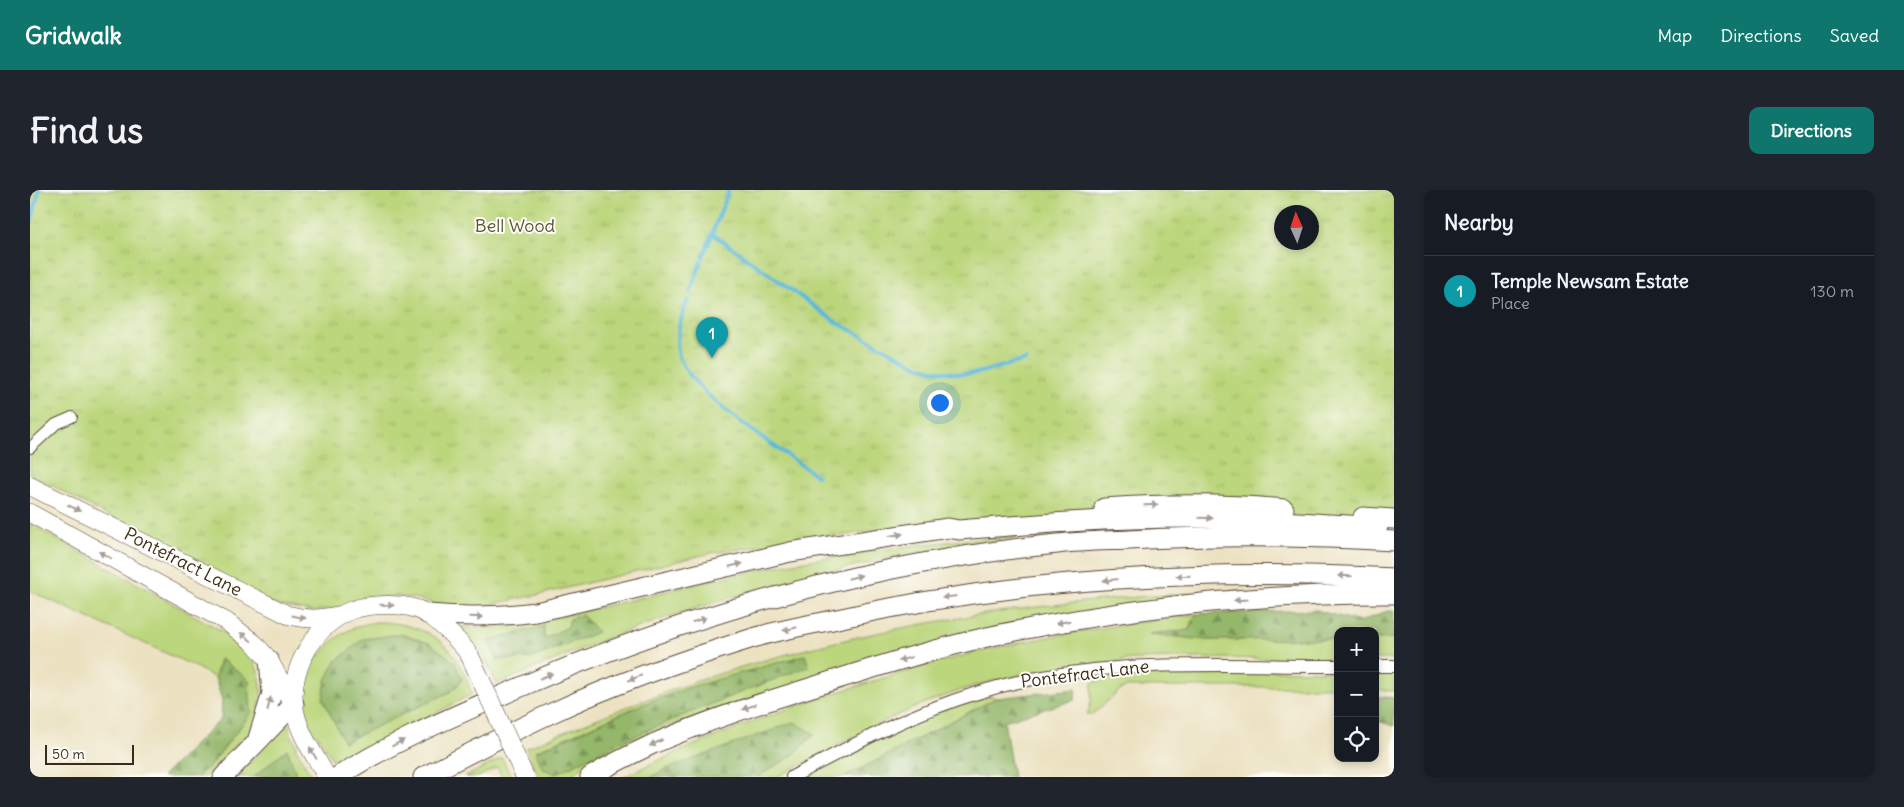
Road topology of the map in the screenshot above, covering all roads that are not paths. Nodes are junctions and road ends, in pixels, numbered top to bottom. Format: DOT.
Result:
graph roads {
  1 [pos="72,417"];
  2 [pos="30,448"];
  3 [pos="30,486"];
  4 [pos="30,513"];
  5 [pos="1394,519"];
  6 [pos="948,528"];
  7 [pos="1394,529"];
  8 [pos="1394,541"];
  9 [pos="1394,578"];
  10 [pos="1394,594"];
  11 [pos="427,614"];
  12 [pos="340,615"];
  13 [pos="269,660"];
  14 [pos="1334,666"];
  15 [pos="1379,666"];
  16 [pos="1394,666"];
  17 [pos="294,704"];
  18 [pos="255,746"];
  19 [pos="223,777"];
  20 [pos="327,777"];
  21 [pos="337,777"];
  22 [pos="423,777"];
  23 [pos="524,777"];
  24 [pos="590,777"];
  25 [pos="792,777"];
  1 -- 2 [label="street"];
  3 -- 12 [label="highway, Pontefract Lane, one-way"];
  13 -- 4 [label="highway, Pontefract Lane, one-way"];
  6 -- 5 [label="highway, one-way"];
  6 -- 7 [label="highway, one-way"];
  11 -- 6 [label="highway, one-way"];
  21 -- 8 [label="highway, one-way"];
  9 -- 22 [label="highway, one-way"];
  10 -- 24 [label="highway, one-way"];
  12 -- 11 [label="highway, Pontefract Lane, one-way"];
  11 -- 23 [label="highway, bridge"];
  12 -- 17 [label="highway"];
  13 -- 17 [label="highway, Pontefract Lane"];
  18 -- 13 [label="highway, one-way"];
  14 -- 25 [label="street, Pontefract Lane"];
  15 -- 16 [label="street"];
  17 -- 18 [label="highway"];
  20 -- 17 [label="highway, one-way"];
  18 -- 19 [label="highway"];
}
